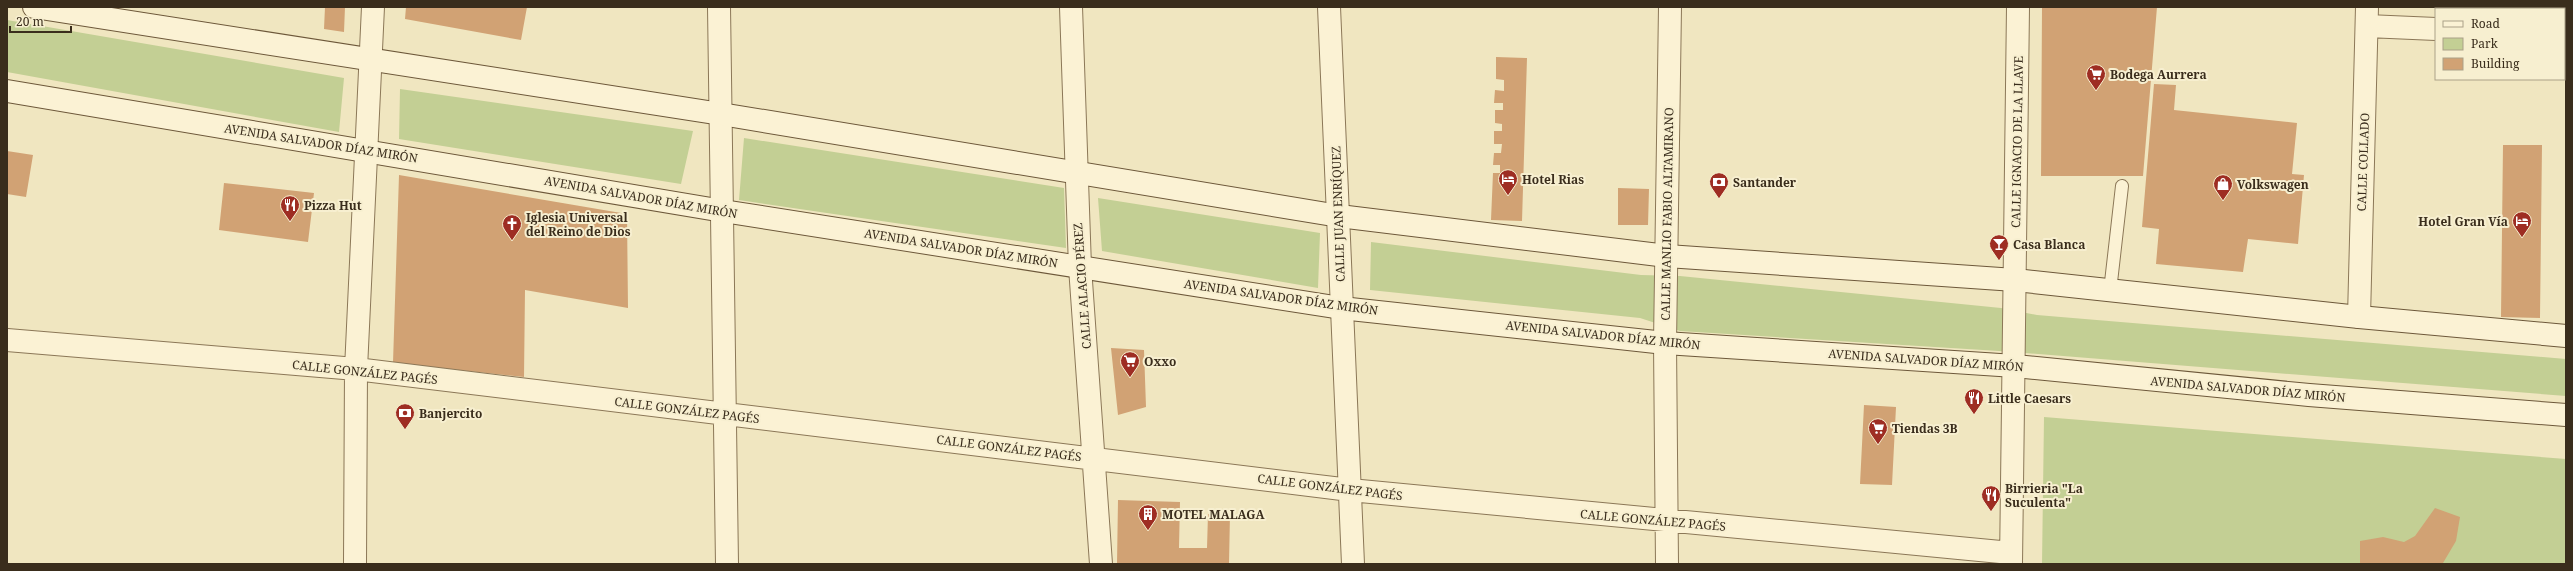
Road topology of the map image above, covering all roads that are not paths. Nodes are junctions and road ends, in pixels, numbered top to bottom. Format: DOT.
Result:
graph roads {
  1 [pos="34,7"];
  2 [pos="373,7"];
  3 [pos="719,7"];
  4 [pos="1071,7"];
  5 [pos="1329,7"];
  6 [pos="1670,7"];
  7 [pos="2018,7"];
  8 [pos="2367,17"];
  9 [pos="2435,29"];
  10 [pos="371,60"];
  11 [pos="7,91"];
  12 [pos="721,114"];
  13 [pos="368,151"];
  14 [pos="1075,174"];
  15 [pos="2122,186"];
  16 [pos="723,211"];
  17 [pos="1339,216"];
  18 [pos="1667,256"];
  19 [pos="1080,267"];
  20 [pos="2015,280"];
  21 [pos="2110,291"];
  22 [pos="1341,308"];
  23 [pos="2359,318"];
  24 [pos="2566,336"];
  25 [pos="7,340"];
  26 [pos="1665,343"];
  27 [pos="2015,366"];
  28 [pos="356,369"];
  29 [pos="726,414"];
  30 [pos="2566,415"];
  31 [pos="1095,458"];
  32 [pos="1350,490"];
  33 [pos="1665,522"];
  34 [pos="2011,559"];
  35 [pos="355,564"];
  36 [pos="727,564"];
  37 [pos="1101,564"];
  38 [pos="1353,564"];
  39 [pos="1667,564"];
  1 -- 10 [label="street"];
  2 -- 10 [label="street"];
  3 -- 12 [label="street"];
  4 -- 14 [label="street, CALLE ALACIO PÉREZ"];
  5 -- 17 [label="street, CALLE JUAN ENRÍQUEZ"];
  6 -- 18 [label="street, CALLE MANLIO FABIO ALTAMIRANO"];
  7 -- 20 [label="street, CALLE IGNACIO DE LA LLAVE"];
  8 -- 9 [label="street"];
  8 -- 23 [label="street, CALLE COLLADO"];
  10 -- 12 [label="street"];
  10 -- 13 [label="street"];
  11 -- 13 [label="street, AVENIDA SALVADOR DÍAZ MIRÓN"];
  12 -- 14 [label="street"];
  12 -- 16 [label="street"];
  13 -- 16 [label="street, AVENIDA SALVADOR DÍAZ MIRÓN"];
  13 -- 28 [label="street"];
  14 -- 17 [label="street"];
  14 -- 19 [label="street, CALLE ALACIO PÉREZ"];
  15 -- 21 [label="lane"];
  16 -- 19 [label="street, AVENIDA SALVADOR DÍAZ MIRÓN"];
  16 -- 29 [label="street"];
  17 -- 18 [label="street"];
  17 -- 22 [label="street, CALLE JUAN ENRÍQUEZ"];
  18 -- 20 [label="street"];
  18 -- 26 [label="street, CALLE MANLIO FABIO ALTAMIRANO"];
  19 -- 22 [label="street, AVENIDA SALVADOR DÍAZ MIRÓN"];
  19 -- 31 [label="street, CALLE ALACIO PÉREZ"];
  20 -- 21 [label="street"];
  20 -- 27 [label="street, CALLE IGNACIO DE LA LLAVE"];
  21 -- 23 [label="street"];
  22 -- 26 [label="street, AVENIDA SALVADOR DÍAZ MIRÓN"];
  22 -- 32 [label="street, CALLE JUAN ENRÍQUEZ"];
  23 -- 24 [label="street"];
  25 -- 28 [label="street, CALLE GONZÁLEZ PAGÉS"];
  26 -- 27 [label="street, AVENIDA SALVADOR DÍAZ MIRÓN"];
  26 -- 33 [label="street, CALLE MANLIO FABIO ALTAMIRANO"];
  27 -- 30 [label="street, AVENIDA SALVADOR DÍAZ MIRÓN"];
  27 -- 34 [label="street, CALLE IGNACIO DE LA LLAVE"];
  28 -- 29 [label="street, CALLE GONZÁLEZ PAGÉS"];
  28 -- 35 [label="street"];
  29 -- 31 [label="street, CALLE GONZÁLEZ PAGÉS"];
  29 -- 36 [label="street"];
  31 -- 32 [label="street, CALLE GONZÁLEZ PAGÉS"];
  31 -- 37 [label="street, CALLE ALACIO PÉREZ"];
  32 -- 33 [label="street, CALLE GONZÁLEZ PAGÉS"];
  32 -- 38 [label="street, CALLE JUAN ENRÍQUEZ"];
  33 -- 34 [label="street, CALLE GONZÁLEZ PAGÉS"];
  33 -- 39 [label="street, CALLE MANLIO FABIO ALTAMIRANO"];
}
